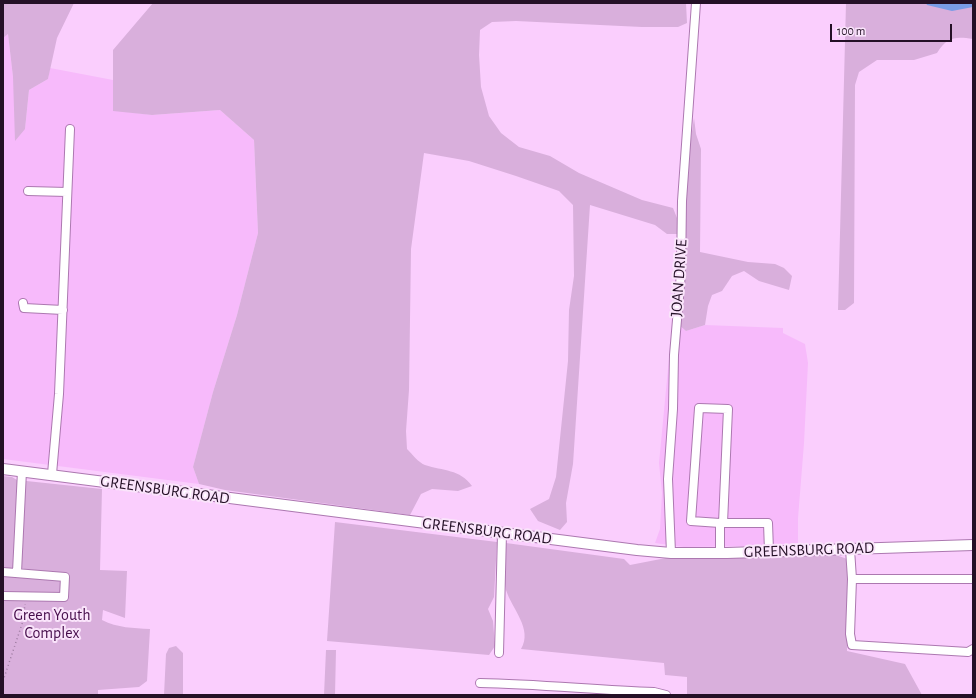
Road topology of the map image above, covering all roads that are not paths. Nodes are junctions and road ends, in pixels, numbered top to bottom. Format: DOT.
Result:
graph roads {
  1 [pos="696,3"];
  2 [pos="70,129"];
  3 [pos="28,190"];
  4 [pos="67,192"];
  5 [pos="23,303"];
  6 [pos="63,310"];
  7 [pos="3,469"];
  8 [pos="22,471"];
  9 [pos="52,474"];
  10 [pos="722,523"];
  11 [pos="502,533"];
  12 [pos="973,545"];
  13 [pos="850,549"];
  14 [pos="769,551"];
  15 [pos="671,552"];
  16 [pos="720,552"];
  17 [pos="3,572"];
  18 [pos="17,572"];
  19 [pos="852,579"];
  20 [pos="973,579"];
  21 [pos="3,596"];
  22 [pos="973,649"];
  23 [pos="499,653"];
  24 [pos="480,683"];
  25 [pos="666,695"];
  1 -- 15 [label="lane, JOAN DRIVE"];
  2 -- 4 [label="lane"];
  3 -- 4 [label="lane"];
  4 -- 6 [label="lane"];
  5 -- 6 [label="lane"];
  6 -- 9 [label="lane"];
  7 -- 8 [label="main road, GREENSBURG ROAD"];
  8 -- 9 [label="main road, GREENSBURG ROAD"];
  8 -- 18 [label="lane"];
  9 -- 11 [label="main road, GREENSBURG ROAD"];
  10 -- 10 [label="lane"];
  10 -- 14 [label="lane"];
  10 -- 16 [label="lane"];
  11 -- 15 [label="main road, GREENSBURG ROAD"];
  11 -- 23 [label="lane"];
  12 -- 13 [label="main road, GREENSBURG ROAD"];
  13 -- 14 [label="main road, GREENSBURG ROAD"];
  13 -- 19 [label="lane"];
  14 -- 16 [label="main road, GREENSBURG ROAD"];
  15 -- 16 [label="main road, GREENSBURG ROAD"];
  17 -- 18 [label="lane"];
  18 -- 21 [label="lane"];
  19 -- 20 [label="lane"];
  19 -- 22 [label="lane"];
  24 -- 25 [label="lane"];
}
